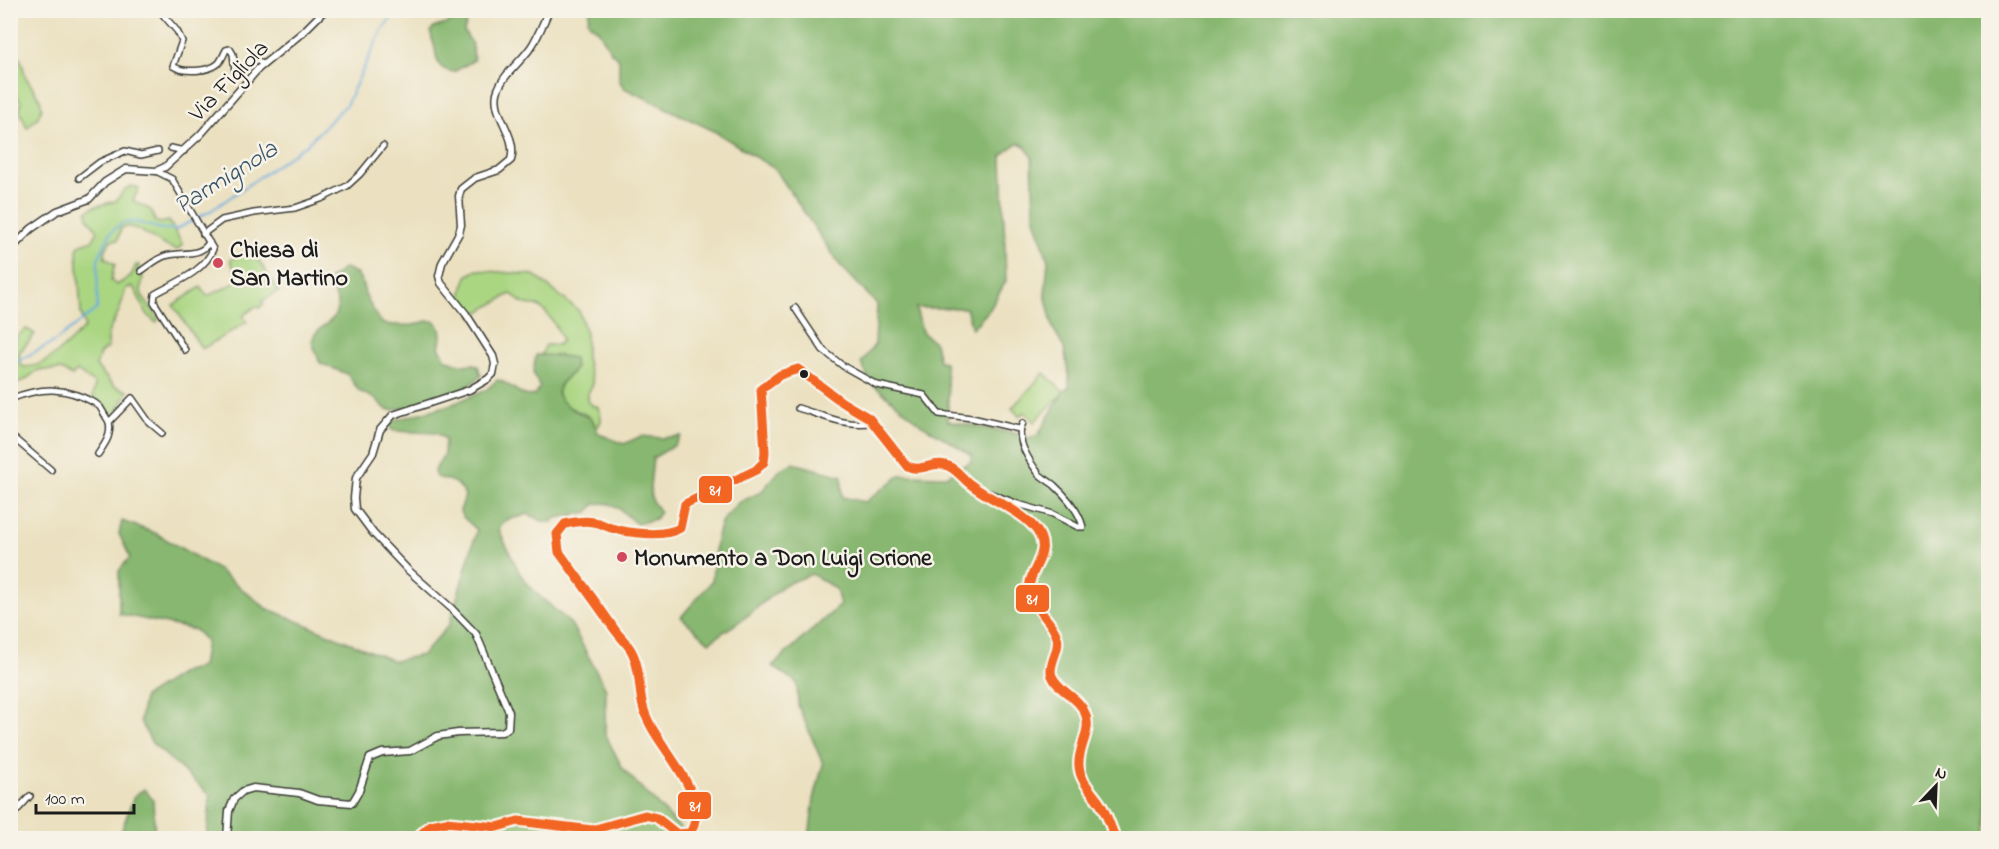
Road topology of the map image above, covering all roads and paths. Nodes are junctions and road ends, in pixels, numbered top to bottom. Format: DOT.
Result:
graph roads {
  1 [pos="159,10"];
  2 [pos="325,10"];
  3 [pos="549,10"];
  4 [pos="263,64"];
  5 [pos="383,146"];
  6 [pos="171,148"];
  7 [pos="158,151"];
  8 [pos="184,151"];
  9 [pos="156,171"];
  10 [pos="79,178"];
  11 [pos="203,234"];
  12 [pos="208,242"];
  13 [pos="10,250"];
  14 [pos="141,271"];
  15 [pos="795,308"];
  16 [pos="185,350"];
  17 [pos="10,399"];
  18 [pos="798,408"];
  19 [pos="873,422"];
  20 [pos="109,423"];
  21 [pos="162,433"];
  22 [pos="10,435"];
  23 [pos="98,454"];
  24 [pos="51,470"];
  25 [pos="975,488"];
  26 [pos="30,796"];
  27 [pos="10,818"];
  28 [pos="227,838"];
  29 [pos="417,838"];
  30 [pos="1116,838"];
  1 -- 4 [label="street"];
  2 -- 4 [label="street, Via Figliola"];
  3 -- 28 [label="street"];
  4 -- 8 [label="street, Via Figliola"];
  5 -- 11 [label="street"];
  6 -- 8 [label="street"];
  7 -- 10 [label="street"];
  8 -- 9 [label="street, Via Figliola"];
  9 -- 11 [label="street"];
  9 -- 13 [label="street"];
  11 -- 12 [label="street"];
  12 -- 14 [label="street"];
  12 -- 16 [label="street"];
  15 -- 25 [label="street"];
  17 -- 20 [label="street"];
  18 -- 19 [label="street"];
  19 -- 25 [label="street"];
  19 -- 29 [label="street"];
  20 -- 21 [label="street"];
  20 -- 23 [label="street"];
  22 -- 24 [label="street"];
  25 -- 30 [label="street"];
  26 -- 27 [label="street"];
}
